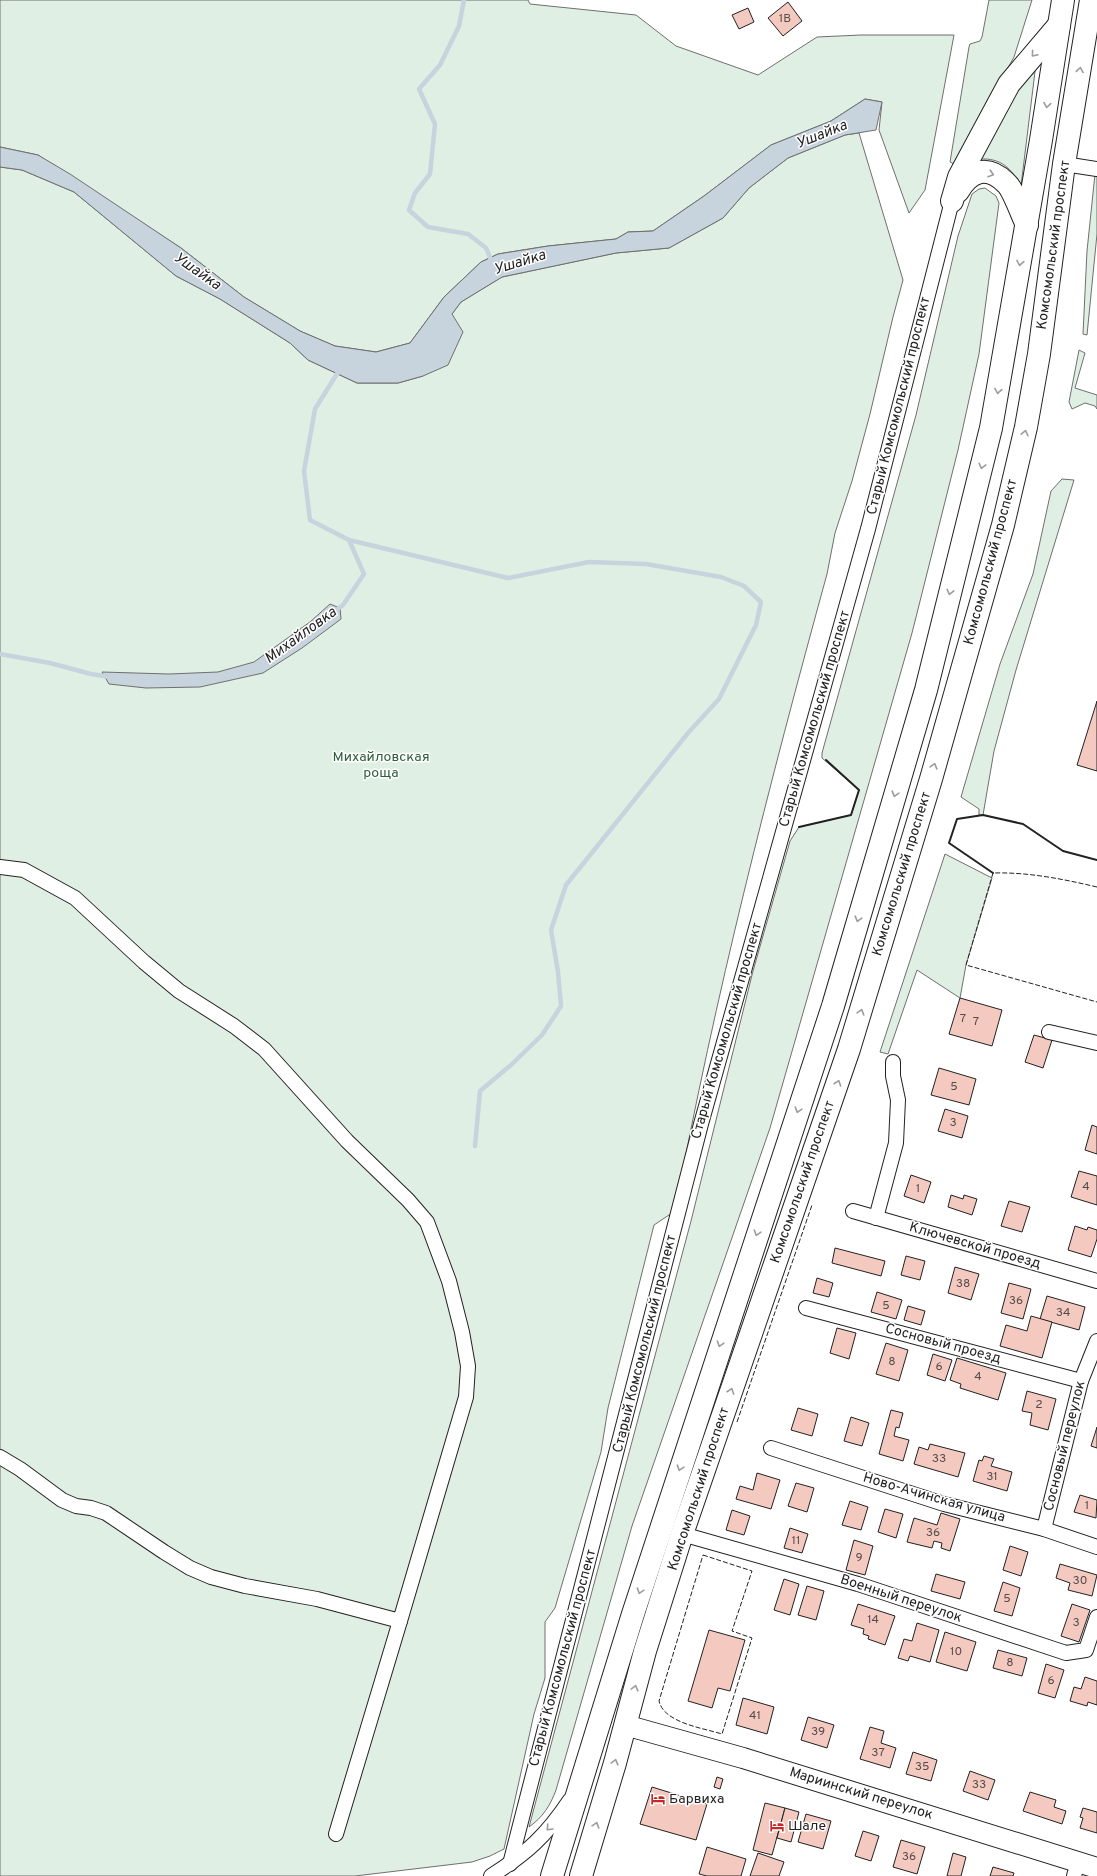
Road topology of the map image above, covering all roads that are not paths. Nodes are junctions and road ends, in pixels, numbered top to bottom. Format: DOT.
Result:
graph roads {
  1 [pos="1063,0"];
  2 [pos="1091,0"];
  3 [pos="1059,25"];
  4 [pos="1064,164"];
  5 [pos="1097,169"];
  6 [pos="952,201"];
  7 [pos="1027,225"];
  8 [pos="0,867"];
  9 [pos="1049,1032"];
  10 [pos="1097,1043"];
  11 [pos="893,1062"];
  12 [pos="854,1212"];
  13 [pos="876,1218"];
  14 [pos="1097,1281"];
  15 [pos="806,1308"];
  16 [pos="1097,1342"];
  17 [pos="1081,1381"];
  18 [pos="771,1448"];
  19 [pos="0,1457"];
  20 [pos="1044,1529"];
  21 [pos="682,1534"];
  22 [pos="1097,1546"];
  23 [pos="1097,1617"];
  24 [pos="400,1621"];
  25 [pos="600,1718"];
  26 [pos="624,1725"];
  27 [pos="580,1785"];
  28 [pos="336,1834"];
  29 [pos="510,1864"];
  30 [pos="1097,1868"];
  31 [pos="1076,1869"];
  32 [pos="491,1876"];
  33 [pos="552,1876"];
  34 [pos="581,1876"];
  1 -- 3 [label="main road, Комсомольский проспект"];
  4 -- 2 [label="main road, Комсомольский проспект, one-way"];
  3 -- 6 [label="main road, one-way"];
  3 -- 7 [label="main road, Комсомольский проспект, one-way"];
  4 -- 5 [label="street"];
  21 -- 4 [label="main road, Комсомольский проспект, one-way"];
  6 -- 7 [label="main road, one-way"];
  6 -- 29 [label="street, Старый Комсомольский проспект"];
  7 -- 25 [label="main road, Комсомольский проспект, one-way"];
  8 -- 24 [label="street"];
  9 -- 10 [label="street"];
  11 -- 13 [label="street"];
  12 -- 13 [label="street, Ключевской проезд"];
  13 -- 14 [label="street, Ключевской проезд"];
  15 -- 17 [label="street, Сосновый проезд"];
  16 -- 17 [label="street, Сосновый переулок"];
  17 -- 20 [label="street, Сосновый переулок"];
  18 -- 20 [label="street, Ново-Ачинская улица"];
  19 -- 24 [label="street"];
  20 -- 22 [label="street, Ново-Ачинская улица"];
  21 -- 23 [label="street, Военный переулок"];
  26 -- 21 [label="main road, Комсомольский проспект, one-way"];
  24 -- 28 [label="street"];
  25 -- 26 [label="main road"];
  25 -- 27 [label="main road, Комсомольский проспект"];
  26 -- 31 [label="street, Мариинский переулок"];
  34 -- 26 [label="main road, Комсомольский проспект, one-way"];
  27 -- 29 [label="street, Комсомольский проспект, one-way"];
  27 -- 33 [label="main road, Комсомольский проспект"];
  29 -- 32 [label="street, Комсомольский проспект"];
  30 -- 31 [label="street, Мариинский переулок"];
}
